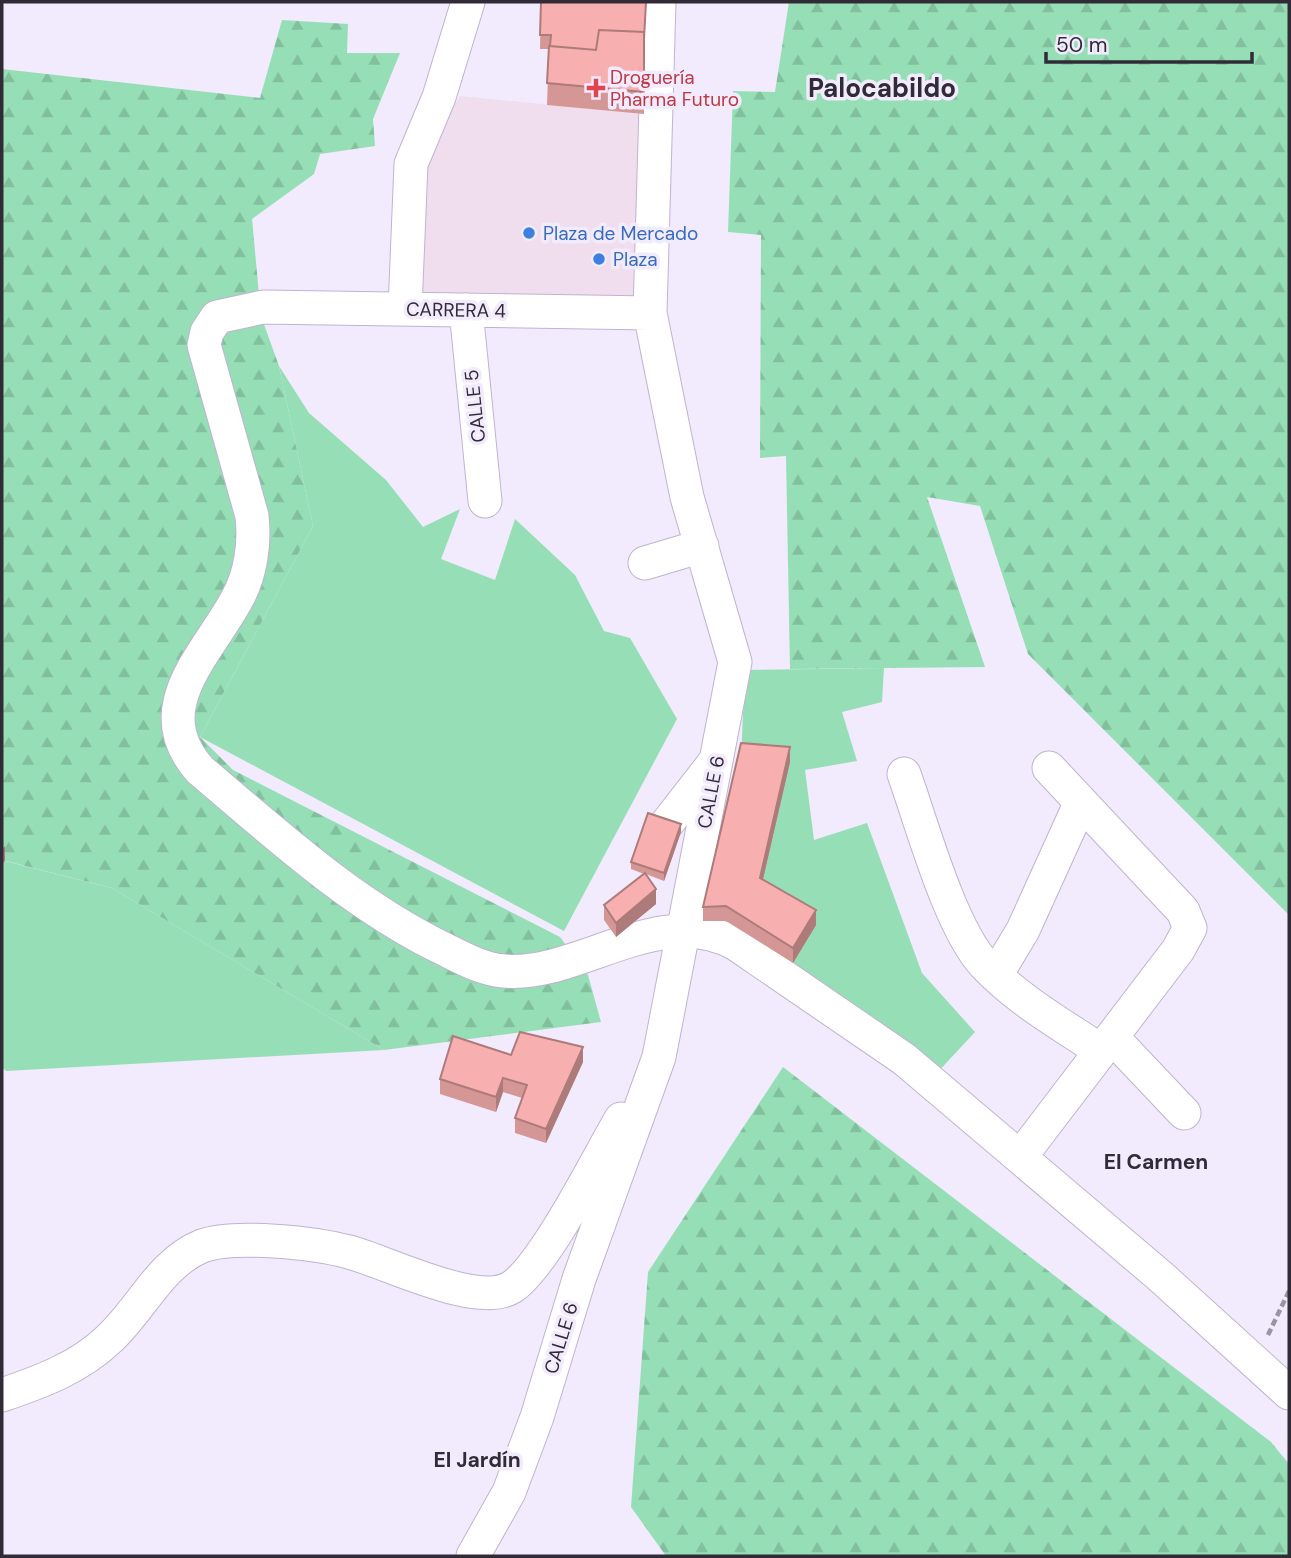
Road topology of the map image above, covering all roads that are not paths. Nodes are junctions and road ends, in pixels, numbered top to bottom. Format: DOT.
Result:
graph roads {
  1 [pos="468,2"];
  2 [pos="659,2"];
  3 [pos="405,309"];
  4 [pos="466,310"];
  5 [pos="650,313"];
  6 [pos="485,501"];
  7 [pos="702,546"];
  8 [pos="645,563"];
  9 [pos="716,761"];
  10 [pos="1049,768"];
  11 [pos="904,774"];
  12 [pos="1081,803"];
  13 [pos="665,827"];
  14 [pos="668,871"];
  15 [pos="688,918"];
  16 [pos="996,975"];
  17 [pos="1106,1044"];
  18 [pos="659,1057"];
  19 [pos="1184,1113"];
  20 [pos="1021,1156"];
  21 [pos="1289,1393"];
  22 [pos="2,1395"];
  23 [pos="473,1556"];
  1 -- 3 [label="street"];
  2 -- 5 [label="street, CALLE 6"];
  3 -- 4 [label="street, CARRERA 4"];
  3 -- 15 [label="street, CARRERA 4"];
  4 -- 5 [label="street, CARRERA 4"];
  4 -- 6 [label="street, CALLE 5"];
  5 -- 7 [label="street, CALLE 6"];
  7 -- 8 [label="street"];
  7 -- 9 [label="street, CALLE 6"];
  9 -- 13 [label="street"];
  9 -- 15 [label="street, CALLE 6"];
  10 -- 12 [label="street"];
  11 -- 16 [label="street"];
  12 -- 16 [label="street"];
  12 -- 17 [label="street"];
  14 -- 15 [label="street"];
  15 -- 18 [label="street, CALLE 6"];
  15 -- 20 [label="street"];
  16 -- 17 [label="street"];
  17 -- 19 [label="street"];
  17 -- 20 [label="street"];
  18 -- 22 [label="street"];
  18 -- 23 [label="street, CALLE 6"];
  20 -- 21 [label="street"];
}
